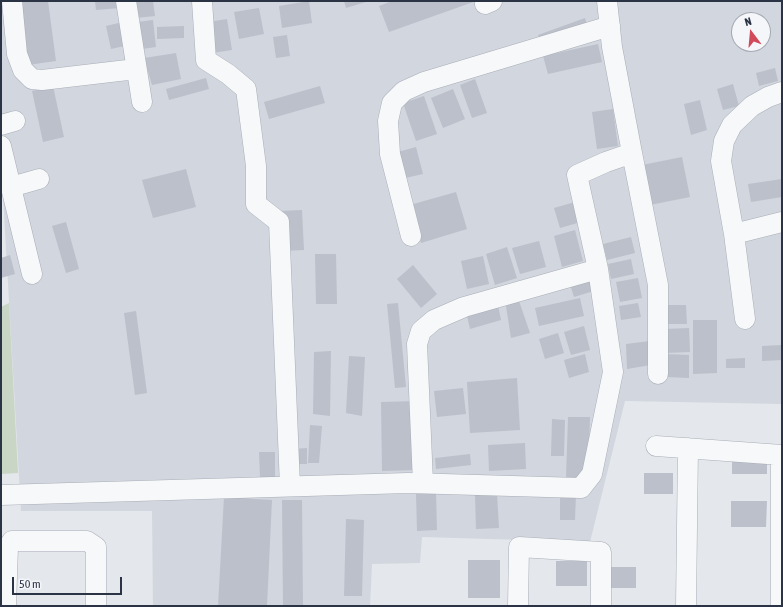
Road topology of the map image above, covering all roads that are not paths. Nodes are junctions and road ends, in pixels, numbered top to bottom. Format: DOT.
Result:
graph roads {
  1 [pos="12,1"];
  2 [pos="126,1"];
  3 [pos="202,1"];
  4 [pos="607,1"];
  5 [pos="610,26"];
  6 [pos="136,69"];
  7 [pos="782,92"];
  8 [pos="142,102"];
  9 [pos="1,146"];
  10 [pos="632,153"];
  11 [pos="39,179"];
  12 [pos="11,188"];
  13 [pos="782,222"];
  14 [pos="734,234"];
  15 [pos="411,236"];
  16 [pos="598,269"];
  17 [pos="32,274"];
  18 [pos="745,319"];
  19 [pos="658,374"];
  20 [pos="656,446"];
  21 [pos="688,448"];
  22 [pos="782,455"];
  23 [pos="423,483"];
  24 [pos="290,486"];
  25 [pos="1,495"];
  26 [pos="6,606"];
  27 [pos="96,606"];
  28 [pos="518,606"];
  29 [pos="601,606"];
  30 [pos="686,606"];
  31 [pos="781,606"];
  1 -- 6 [label="street"];
  2 -- 6 [label="street"];
  3 -- 24 [label="street"];
  4 -- 5 [label="street"];
  5 -- 10 [label="street"];
  5 -- 15 [label="street"];
  6 -- 8 [label="street"];
  7 -- 14 [label="street"];
  9 -- 12 [label="street"];
  10 -- 16 [label="street"];
  10 -- 19 [label="street"];
  11 -- 12 [label="street"];
  12 -- 17 [label="street"];
  13 -- 14 [label="street"];
  14 -- 18 [label="street"];
  16 -- 23 [label="street"];
  16 -- 23 [label="street"];
  20 -- 21 [label="street"];
  21 -- 22 [label="street"];
  21 -- 30 [label="street"];
  22 -- 31 [label="street"];
  23 -- 24 [label="street"];
  24 -- 25 [label="street"];
  26 -- 27 [label="street"];
  28 -- 29 [label="street"];
}
